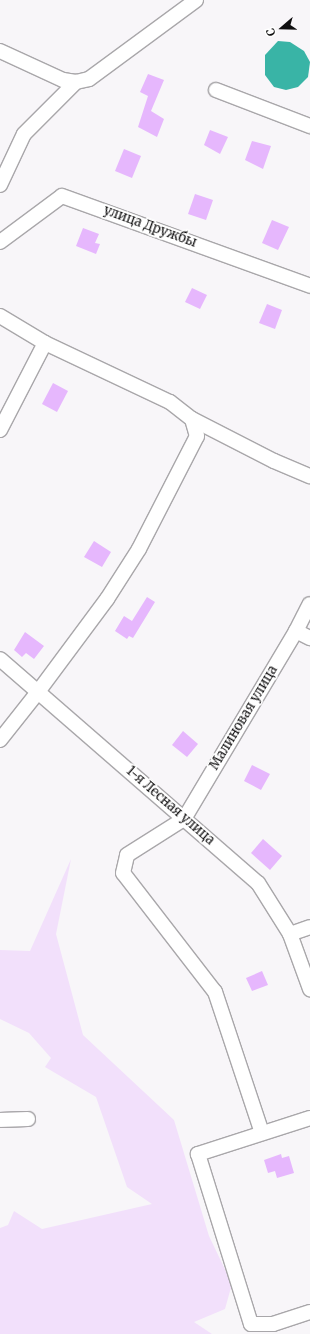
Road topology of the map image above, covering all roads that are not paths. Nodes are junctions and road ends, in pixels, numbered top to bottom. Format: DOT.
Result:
graph roads {
  1 [pos="196,0"];
  2 [pos="0,51"];
  3 [pos="76,82"];
  4 [pos="216,90"];
  5 [pos="310,126"];
  6 [pos="0,184"];
  7 [pos="0,242"];
  8 [pos="310,286"];
  9 [pos="0,316"];
  10 [pos="45,343"];
  11 [pos="192,418"];
  12 [pos="0,430"];
  13 [pos="310,476"];
  14 [pos="310,604"];
  15 [pos="296,631"];
  16 [pos="310,638"];
  17 [pos="0,659"];
  18 [pos="38,692"];
  19 [pos="0,740"];
  20 [pos="184,819"];
  21 [pos="310,927"];
  22 [pos="290,934"];
  23 [pos="310,988"];
  24 [pos="310,1118"];
  25 [pos="28,1119"];
  26 [pos="0,1120"];
  27 [pos="262,1133"];
  28 [pos="310,1312"];
  1 -- 3 [label="street"];
  2 -- 3 [label="street"];
  3 -- 6 [label="street"];
  4 -- 5 [label="street"];
  7 -- 8 [label="street, улица Дружбы"];
  9 -- 10 [label="street"];
  10 -- 11 [label="street"];
  10 -- 12 [label="street"];
  11 -- 13 [label="street"];
  11 -- 18 [label="street"];
  14 -- 15 [label="street, Малиновая улица"];
  15 -- 16 [label="street"];
  15 -- 20 [label="street, Малиновая улица"];
  17 -- 18 [label="street, 1-я Лесная улица"];
  18 -- 19 [label="street"];
  18 -- 20 [label="street, 1-я Лесная улица"];
  20 -- 22 [label="street, 1-я Лесная улица"];
  20 -- 27 [label="street"];
  21 -- 22 [label="street"];
  22 -- 23 [label="street, 1-я Лесная улица"];
  24 -- 27 [label="street"];
  25 -- 26 [label="street"];
  27 -- 28 [label="street"];
}
